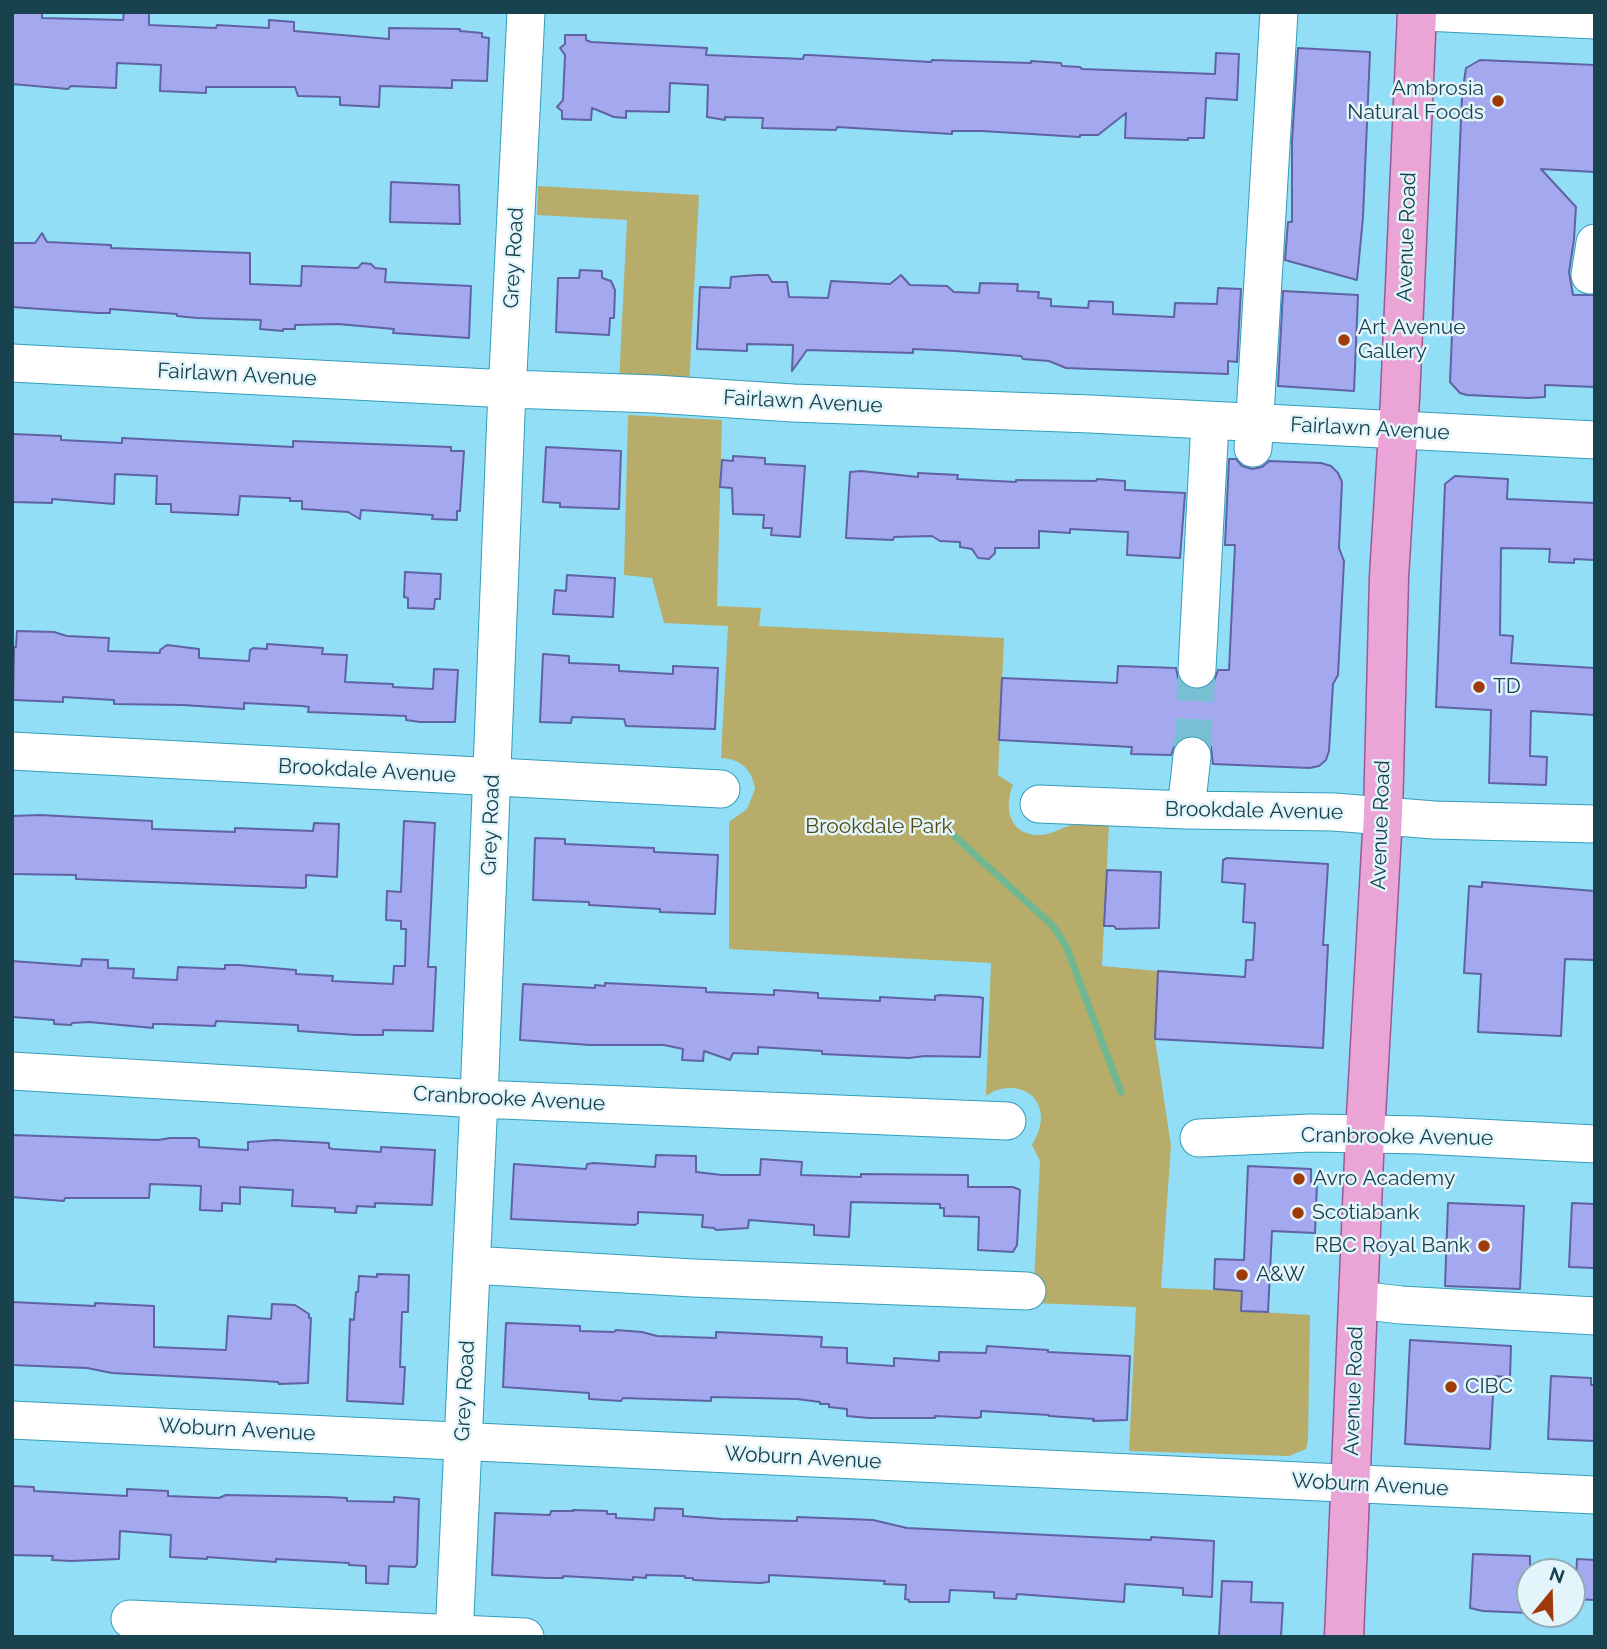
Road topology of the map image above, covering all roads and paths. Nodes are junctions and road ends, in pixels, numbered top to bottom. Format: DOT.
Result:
graph roads {
  1 [pos="526,12"];
  2 [pos="1279,12"];
  3 [pos="1417,12"];
  4 [pos="1424,12"];
  5 [pos="1595,20"];
  6 [pos="12,363"];
  7 [pos="508,389"];
  8 [pos="1210,422"];
  9 [pos="1398,429"];
  10 [pos="1254,436"];
  11 [pos="1595,440"];
  12 [pos="1197,669"];
  13 [pos="12,751"];
  14 [pos="1192,756"];
  15 [pos="493,778"];
  16 [pos="721,789"];
  17 [pos="1039,803"];
  18 [pos="1186,810"];
  19 [pos="1383,815"];
  20 [pos="1595,824"];
  21 [pos="12,1071"];
  22 [pos="479,1099"];
  23 [pos="1007,1121"];
  24 [pos="1365,1134"];
  25 [pos="1199,1138"];
  26 [pos="1595,1144"];
  27 [pos="471,1265"];
  28 [pos="1027,1291"];
  29 [pos="1358,1300"];
  30 [pos="1595,1316"];
  31 [pos="12,1420"];
  32 [pos="462,1441"];
  33 [pos="1351,1484"];
  34 [pos="1595,1495"];
  35 [pos="130,1619"];
  36 [pos="454,1635"];
  37 [pos="526,1637"];
  38 [pos="1344,1637"];
  1 -- 7 [label="street, Grey Road"];
  2 -- 10 [label="street"];
  3 -- 9 [label="main road, Avenue Road"];
  4 -- 5 [label="street"];
  6 -- 7 [label="street, Fairlawn Avenue"];
  7 -- 8 [label="street, Fairlawn Avenue"];
  7 -- 15 [label="street, Grey Road"];
  8 -- 10 [label="street, Fairlawn Avenue"];
  8 -- 12 [label="street"];
  9 -- 10 [label="street, Fairlawn Avenue"];
  9 -- 11 [label="street, Fairlawn Avenue"];
  9 -- 19 [label="main road, Avenue Road"];
  13 -- 15 [label="street, Brookdale Avenue"];
  14 -- 18 [label="street"];
  15 -- 16 [label="street, Brookdale Avenue"];
  15 -- 22 [label="street, Grey Road"];
  17 -- 18 [label="street, Brookdale Avenue"];
  18 -- 19 [label="street, Brookdale Avenue"];
  19 -- 20 [label="street, Brookdale Avenue"];
  19 -- 24 [label="main road, Avenue Road"];
  21 -- 22 [label="street, Cranbrooke Avenue"];
  22 -- 23 [label="street, Cranbrooke Avenue"];
  22 -- 27 [label="street, Grey Road"];
  24 -- 25 [label="street, Cranbrooke Avenue"];
  24 -- 26 [label="street, Cranbrooke Avenue"];
  24 -- 29 [label="main road, Avenue Road"];
  27 -- 28 [label="street"];
  27 -- 32 [label="street, Grey Road"];
  29 -- 30 [label="street"];
  29 -- 33 [label="main road, Avenue Road"];
  31 -- 32 [label="street, Woburn Avenue"];
  32 -- 33 [label="street, Woburn Avenue"];
  32 -- 36 [label="street, Grey Road"];
  33 -- 34 [label="street, Woburn Avenue"];
  33 -- 38 [label="main road, Avenue Road"];
  35 -- 36 [label="street"];
  36 -- 37 [label="street"];
}
